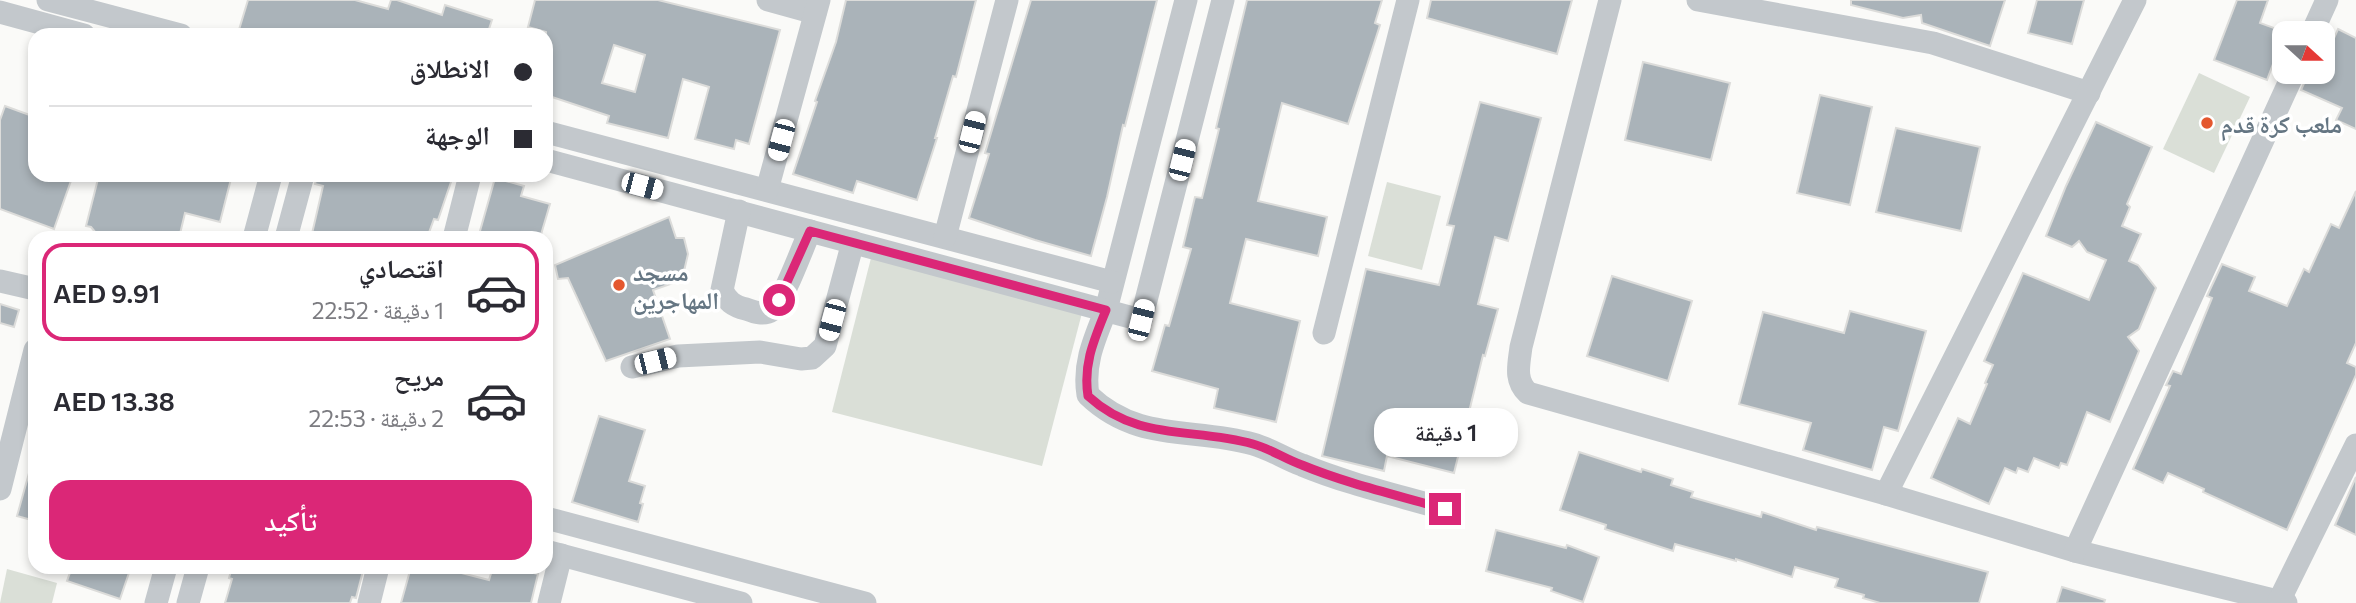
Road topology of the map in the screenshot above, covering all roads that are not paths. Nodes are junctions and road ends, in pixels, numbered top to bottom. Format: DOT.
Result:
graph roads {
  1 [pos="48,0"];
  2 [pos="768,0"];
  3 [pos="1007,0"];
  4 [pos="1186,0"];
  5 [pos="1223,0"];
  6 [pos="1408,0"];
  7 [pos="1610,0"];
  8 [pos="1698,0"];
  9 [pos="2135,0"];
  10 [pos="2327,0"];
  11 [pos="817,6"];
  12 [pos="0,12"];
  13 [pos="2317,21"];
  14 [pos="58,28"];
  15 [pos="154,28"];
  16 [pos="2289,84"];
  17 [pos="2089,93"];
  18 [pos="553,134"];
  19 [pos="553,162"];
  20 [pos="269,182"];
  21 [pos="301,182"];
  22 [pos="468,182"];
  23 [pos="768,190"];
  24 [pos="739,211"];
  25 [pos="256,231"];
  26 [pos="288,231"];
  27 [pos="456,231"];
  28 [pos="810,231"];
  29 [pos="945,237"];
  30 [pos="853,242"];
  31 [pos="0,281"];
  32 [pos="1112,282"];
  33 [pos="28,287"];
  34 [pos="1106,310"];
  35 [pos="1324,333"];
  36 [pos="632,367"];
  37 [pos="28,378"];
  38 [pos="2356,445"];
  39 [pos="0,489"];
  40 [pos="1886,494"];
  41 [pos="1445,509"];
  42 [pos="553,520"];
  43 [pos="2076,551"];
  44 [pos="554,553"];
  45 [pos="164,574"];
  46 [pos="196,574"];
  47 [pos="376,574"];
  48 [pos="552,574"];
  49 [pos="2282,602"];
  50 [pos="156,603"];
  51 [pos="188,603"];
  52 [pos="369,603"];
  53 [pos="549,603"];
  54 [pos="741,603"];
  55 [pos="865,603"];
  1 -- 15 [label="street"];
  2 -- 11 [label="street"];
  3 -- 29 [label="street"];
  4 -- 32 [label="street"];
  5 -- 34 [label="street"];
  6 -- 35 [label="street"];
  7 -- 40 [label="street"];
  8 -- 17 [label="street"];
  9 -- 17 [label="street"];
  10 -- 13 [label="street"];
  11 -- 23 [label="street"];
  12 -- 14 [label="street"];
  16 -- 43 [label="street"];
  17 -- 40 [label="street"];
  18 -- 23 [label="street"];
  19 -- 24 [label="street"];
  20 -- 25 [label="street"];
  21 -- 26 [label="street"];
  22 -- 27 [label="street"];
  23 -- 29 [label="street"];
  24 -- 28 [label="street"];
  24 -- 28 [label="street"];
  28 -- 30 [label="street"];
  29 -- 32 [label="street"];
  30 -- 34 [label="street"];
  30 -- 36 [label="street"];
  31 -- 33 [label="street"];
  32 -- 34 [label="street"];
  34 -- 41 [label="street"];
  37 -- 39 [label="street"];
  38 -- 49 [label="street"];
  40 -- 43 [label="street"];
  42 -- 55 [label="street"];
  43 -- 49 [label="street"];
  44 -- 54 [label="street"];
  45 -- 50 [label="street"];
  46 -- 51 [label="street"];
  47 -- 52 [label="street"];
  48 -- 53 [label="street"];
}
